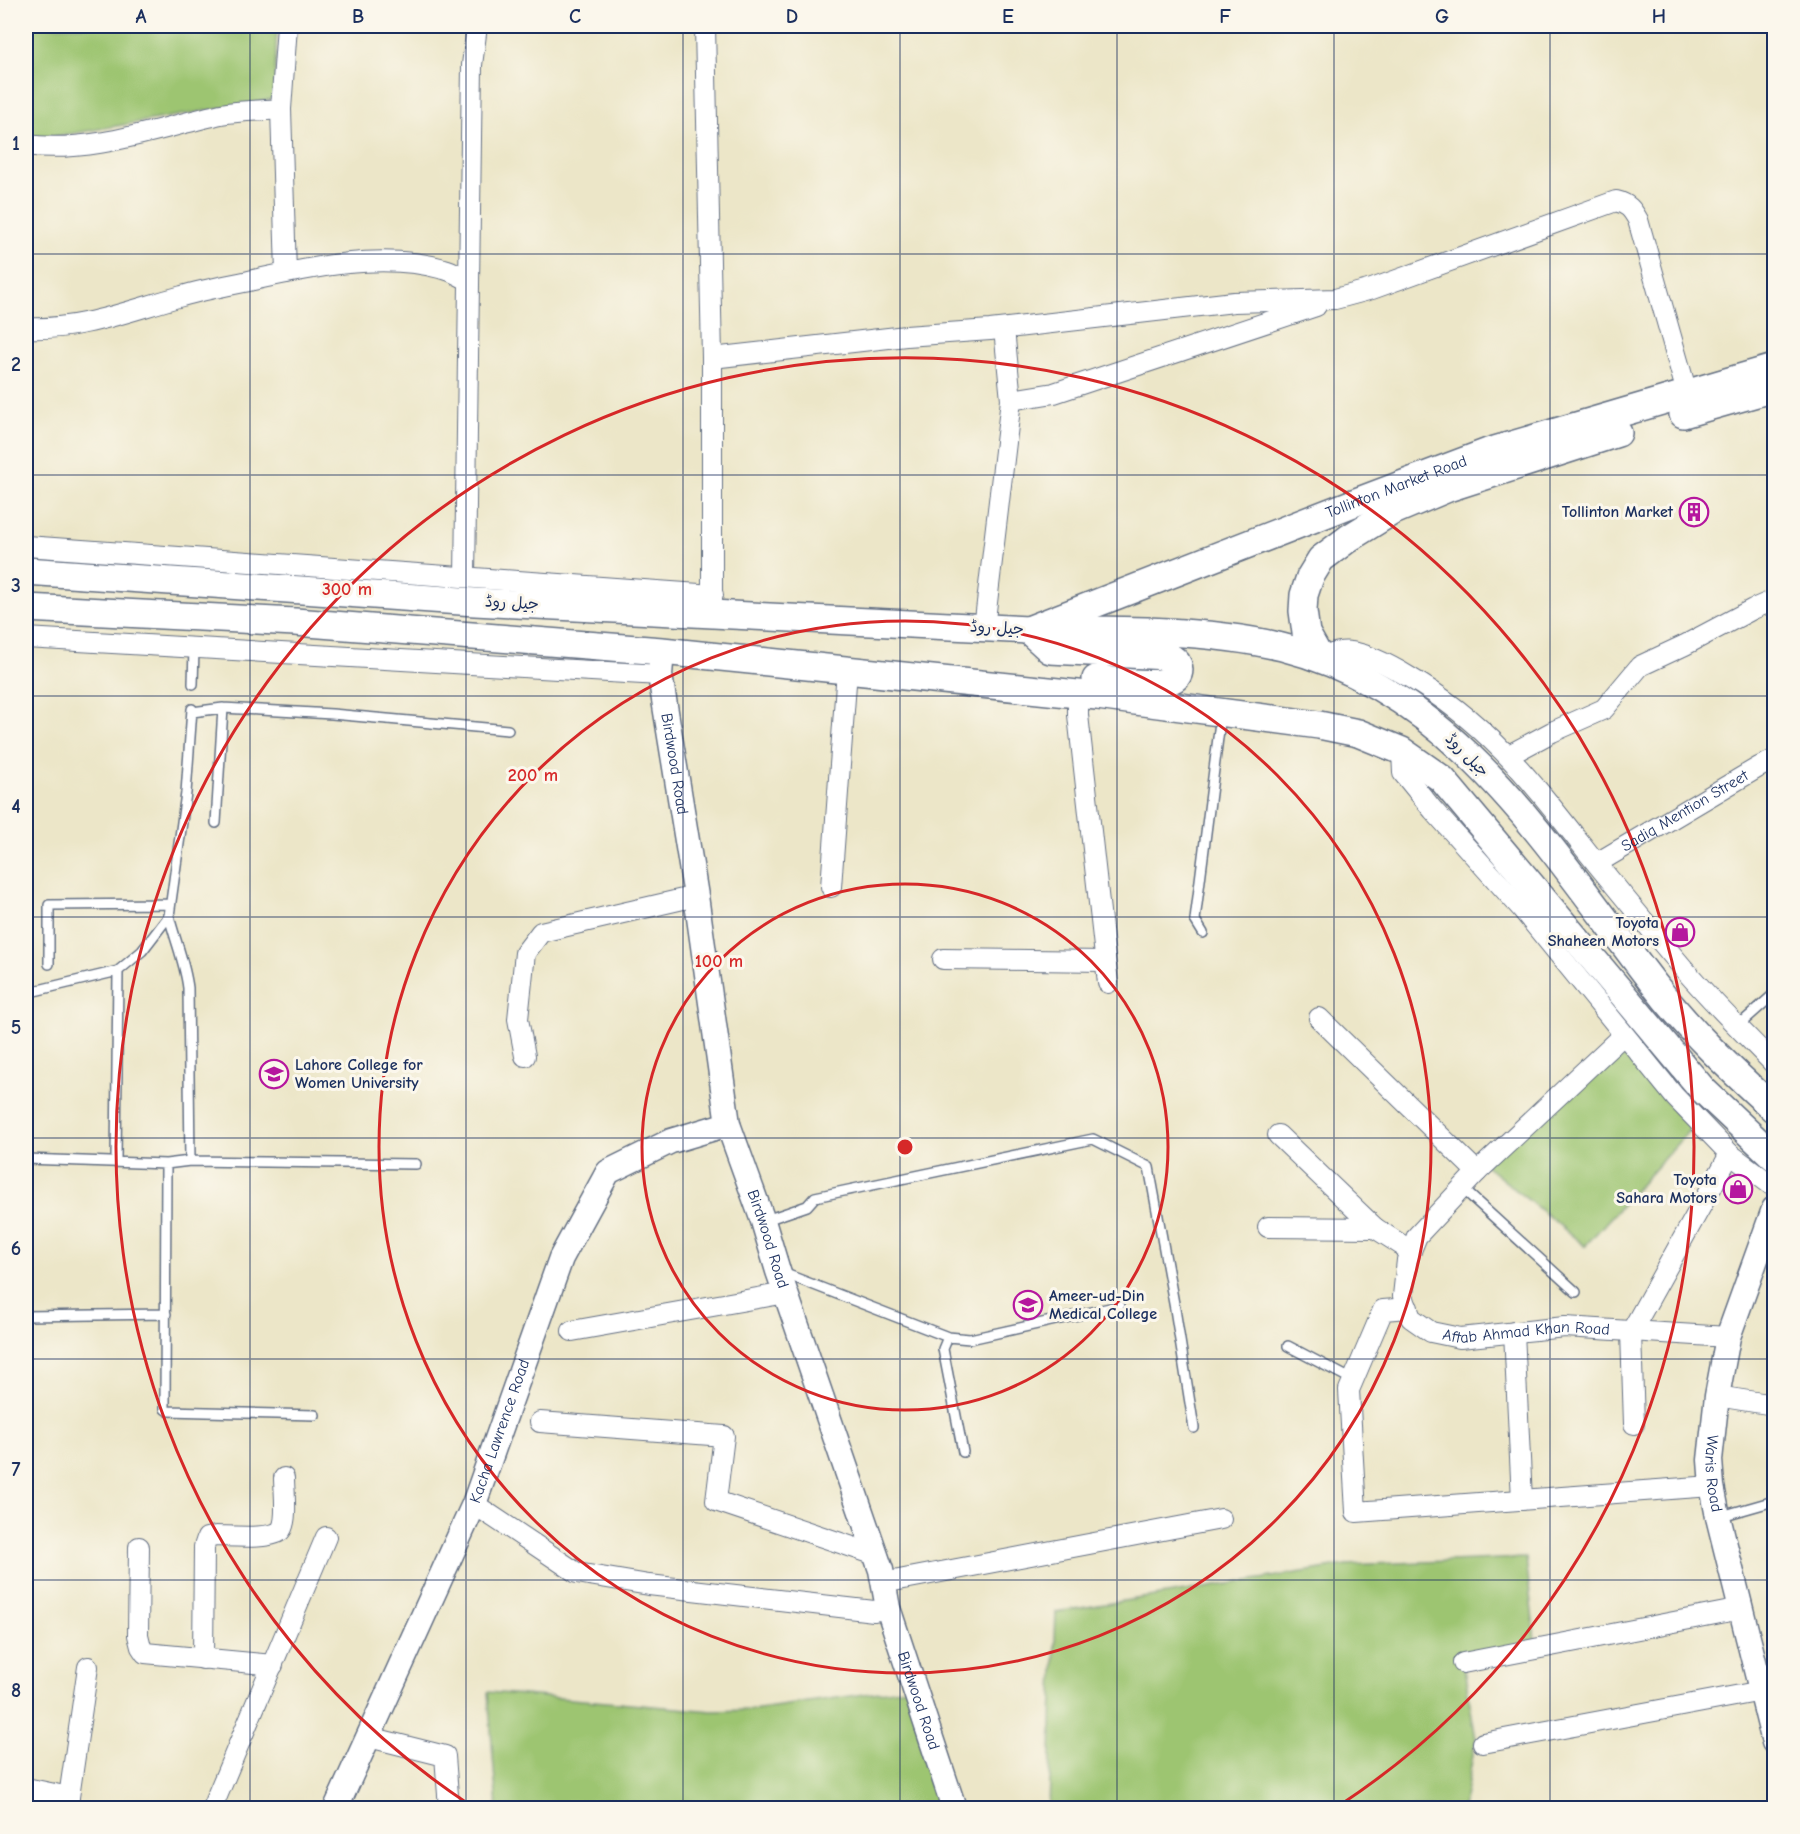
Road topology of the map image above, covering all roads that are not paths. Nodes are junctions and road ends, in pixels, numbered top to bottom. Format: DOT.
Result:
graph roads {
  1 [pos="287,26"];
  2 [pos="477,26"];
  3 [pos="705,26"];
  4 [pos="281,109"];
  5 [pos="26,144"];
  6 [pos="286,273"];
  7 [pos="469,280"];
  8 [pos="1335,299"];
  9 [pos="26,328"];
  10 [pos="1004,328"];
  11 [pos="712,358"];
  12 [pos="1774,368"];
  13 [pos="1774,388"];
  14 [pos="1687,393"];
  15 [pos="1011,400"];
  16 [pos="26,546"];
  17 [pos="26,571"];
  18 [pos="465,577"];
  19 [pos="1774,600"];
  20 [pos="713,604"];
  21 [pos="26,608"];
  22 [pos="90,612"];
  23 [pos="984,628"];
  24 [pos="1028,630"];
  25 [pos="26,638"];
  26 [pos="88,642"];
  27 [pos="194,649"];
  28 [pos="1320,658"];
  29 [pos="661,663"];
  30 [pos="847,670"];
  31 [pos="193,684"];
  32 [pos="980,684"];
  33 [pos="1078,694"];
  34 [pos="223,708"];
  35 [pos="1221,713"];
  36 [pos="508,730"];
  37 [pos="1402,751"];
  38 [pos="1509,755"];
  39 [pos="1774,760"];
  40 [pos="216,823"];
  41 [pos="1597,863"];
  42 [pos="831,887"];
  43 [pos="696,896"];
  44 [pos="170,904"];
  45 [pos="169,916"];
  46 [pos="1203,933"];
  47 [pos="943,959"];
  48 [pos="1106,961"];
  49 [pos="49,964"];
  50 [pos="118,971"];
  51 [pos="1108,983"];
  52 [pos="26,993"];
  53 [pos="1774,994"];
  54 [pos="1318,1018"];
  55 [pos="1738,1026"];
  56 [pos="1623,1035"];
  57 [pos="525,1056"];
  58 [pos="1774,1065"];
  59 [pos="1774,1109"];
  60 [pos="728,1124"];
  61 [pos="1278,1136"];
  62 [pos="1730,1154"];
  63 [pos="1774,1157"];
  64 [pos="26,1159"];
  65 [pos="190,1161"];
  66 [pos="117,1162"];
  67 [pos="166,1164"];
  68 [pos="416,1164"];
  69 [pos="1477,1172"];
  70 [pos="1774,1187"];
  71 [pos="1462,1188"];
  72 [pos="1774,1209"];
  73 [pos="763,1221"];
  74 [pos="1268,1227"];
  75 [pos="1375,1228"];
  76 [pos="1410,1251"];
  77 [pos="782,1282"];
  78 [pos="1576,1292"];
  79 [pos="1119,1306"];
  80 [pos="1408,1308"];
  81 [pos="165,1314"];
  82 [pos="26,1316"];
  83 [pos="572,1331"];
  84 [pos="1514,1332"];
  85 [pos="1631,1332"];
  86 [pos="948,1337"];
  87 [pos="1728,1337"];
  88 [pos="1288,1346"];
  89 [pos="1353,1380"];
  90 [pos="1717,1396"];
  91 [pos="1774,1405"];
  92 [pos="315,1415"];
  93 [pos="540,1422"];
  94 [pos="1634,1424"];
  95 [pos="1194,1428"];
  96 [pos="963,1452"];
  97 [pos="284,1478"];
  98 [pos="1712,1486"];
  99 [pos="1522,1500"];
  100 [pos="1774,1501"];
  101 [pos="474,1504"];
  102 [pos="1718,1517"];
  103 [pos="1221,1519"];
  104 [pos="326,1537"];
  105 [pos="140,1547"];
  106 [pos="876,1555"];
  107 [pos="883,1583"];
  108 [pos="888,1608"];
  109 [pos="1742,1609"];
  110 [pos="203,1659"];
  111 [pos="1463,1663"];
  112 [pos="273,1665"];
  113 [pos="88,1666"];
  114 [pos="1762,1691"];
  115 [pos="369,1737"];
  116 [pos="1774,1742"];
  117 [pos="1483,1743"];
  118 [pos="26,1788"];
  119 [pos="72,1803"];
  120 [pos="213,1809"];
  121 [pos="336,1809"];
  122 [pos="449,1809"];
  123 [pos="954,1809"];
  1 -- 4 [label="street"];
  2 -- 7 [label="street"];
  3 -- 11 [label="street"];
  4 -- 5 [label="street"];
  4 -- 6 [label="street"];
  6 -- 7 [label="street"];
  6 -- 9 [label="street"];
  7 -- 18 [label="street"];
  8 -- 10 [label="street"];
  8 -- 14 [label="street"];
  8 -- 15 [label="street"];
  10 -- 11 [label="street"];
  10 -- 15 [label="street"];
  11 -- 20 [label="street"];
  12 -- 14 [label="main road, Tollinton Market Road"];
  13 -- 28 [label="main road, Tollinton Market Road"];
  14 -- 24 [label="main road, Tollinton Market Road"];
  15 -- 23 [label="street"];
  16 -- 18 [label="street"];
  17 -- 20 [label="main road, جیل روڈ"];
  18 -- 20 [label="street"];
  19 -- 38 [label="street"];
  20 -- 23 [label="main road, جیل روڈ"];
  21 -- 22 [label="main road"];
  22 -- 26 [label="street"];
  22 -- 29 [label="main road"];
  23 -- 24 [label="main road, جیل روڈ"];
  24 -- 28 [label="main road, جیل روڈ"];
  24 -- 32 [label="main road"];
  25 -- 26 [label="street"];
  26 -- 27 [label="street"];
  27 -- 29 [label="street"];
  27 -- 31 [label="lane"];
  28 -- 38 [label="street"];
  28 -- 59 [label="main road, جیل روڈ"];
  29 -- 30 [label="main road"];
  29 -- 43 [label="street, Birdwood Road"];
  30 -- 32 [label="main road"];
  30 -- 42 [label="street"];
  32 -- 33 [label="main road"];
  33 -- 35 [label="main road"];
  33 -- 48 [label="street"];
  34 -- 36 [label="lane"];
  34 -- 40 [label="lane"];
  34 -- 44 [label="lane"];
  35 -- 37 [label="main road"];
  35 -- 46 [label="lane"];
  37 -- 56 [label="street"];
  37 -- 63 [label="main road"];
  38 -- 41 [label="street"];
  39 -- 41 [label="street, Sadiq Mention Street"];
  41 -- 55 [label="street"];
  43 -- 57 [label="street"];
  43 -- 60 [label="street, Birdwood Road"];
  44 -- 45 [label="lane"];
  44 -- 49 [label="lane"];
  45 -- 50 [label="lane"];
  45 -- 65 [label="lane"];
  47 -- 48 [label="street"];
  48 -- 51 [label="street"];
  50 -- 52 [label="lane"];
  50 -- 66 [label="lane"];
  53 -- 55 [label="lane"];
  54 -- 69 [label="street"];
  55 -- 58 [label="street"];
  56 -- 62 [label="street"];
  56 -- 69 [label="street"];
  60 -- 73 [label="street, Birdwood Road"];
  60 -- 101 [label="street, Kacha Lawrence Road"];
  61 -- 75 [label="street"];
  62 -- 70 [label="street"];
  62 -- 85 [label="street"];
  64 -- 66 [label="lane"];
  65 -- 67 [label="lane"];
  65 -- 68 [label="lane"];
  66 -- 67 [label="lane"];
  67 -- 81 [label="lane"];
  69 -- 71 [label="street"];
  71 -- 76 [label="street"];
  71 -- 78 [label="lane"];
  72 -- 87 [label="street, Waris Road"];
  73 -- 77 [label="street, Birdwood Road"];
  73 -- 95 [label="lane"];
  74 -- 75 [label="street"];
  75 -- 76 [label="street"];
  76 -- 80 [label="street"];
  77 -- 83 [label="street"];
  77 -- 86 [label="lane"];
  77 -- 106 [label="street, Birdwood Road"];
  79 -- 86 [label="lane"];
  80 -- 84 [label="street, Aftab Ahmad Khan Road"];
  80 -- 89 [label="street"];
  81 -- 82 [label="lane"];
  81 -- 92 [label="lane"];
  84 -- 85 [label="street, Aftab Ahmad Khan Road"];
  84 -- 99 [label="street"];
  85 -- 87 [label="street, Aftab Ahmad Khan Road"];
  85 -- 94 [label="street"];
  86 -- 96 [label="lane"];
  87 -- 90 [label="street, Waris Road"];
  88 -- 89 [label="lane"];
  89 -- 99 [label="street"];
  90 -- 91 [label="street"];
  90 -- 98 [label="street, Waris Road"];
  93 -- 106 [label="street"];
  97 -- 110 [label="street"];
  98 -- 99 [label="street"];
  98 -- 102 [label="street, Waris Road"];
  100 -- 102 [label="lane"];
  101 -- 108 [label="street"];
  101 -- 115 [label="street, Kacha Lawrence Road"];
  102 -- 109 [label="street, Waris Road"];
  103 -- 107 [label="street"];
  104 -- 112 [label="street"];
  105 -- 110 [label="street"];
  106 -- 107 [label="street, Birdwood Road"];
  107 -- 108 [label="street, Birdwood Road"];
  108 -- 123 [label="street, Birdwood Road"];
  109 -- 111 [label="street"];
  109 -- 114 [label="street, Waris Road"];
  110 -- 112 [label="street"];
  112 -- 120 [label="street"];
  113 -- 119 [label="street"];
  114 -- 116 [label="street, Waris Road"];
  114 -- 117 [label="street"];
  115 -- 121 [label="street, Kacha Lawrence Road"];
  115 -- 122 [label="street"];
  118 -- 119 [label="street"];
}
